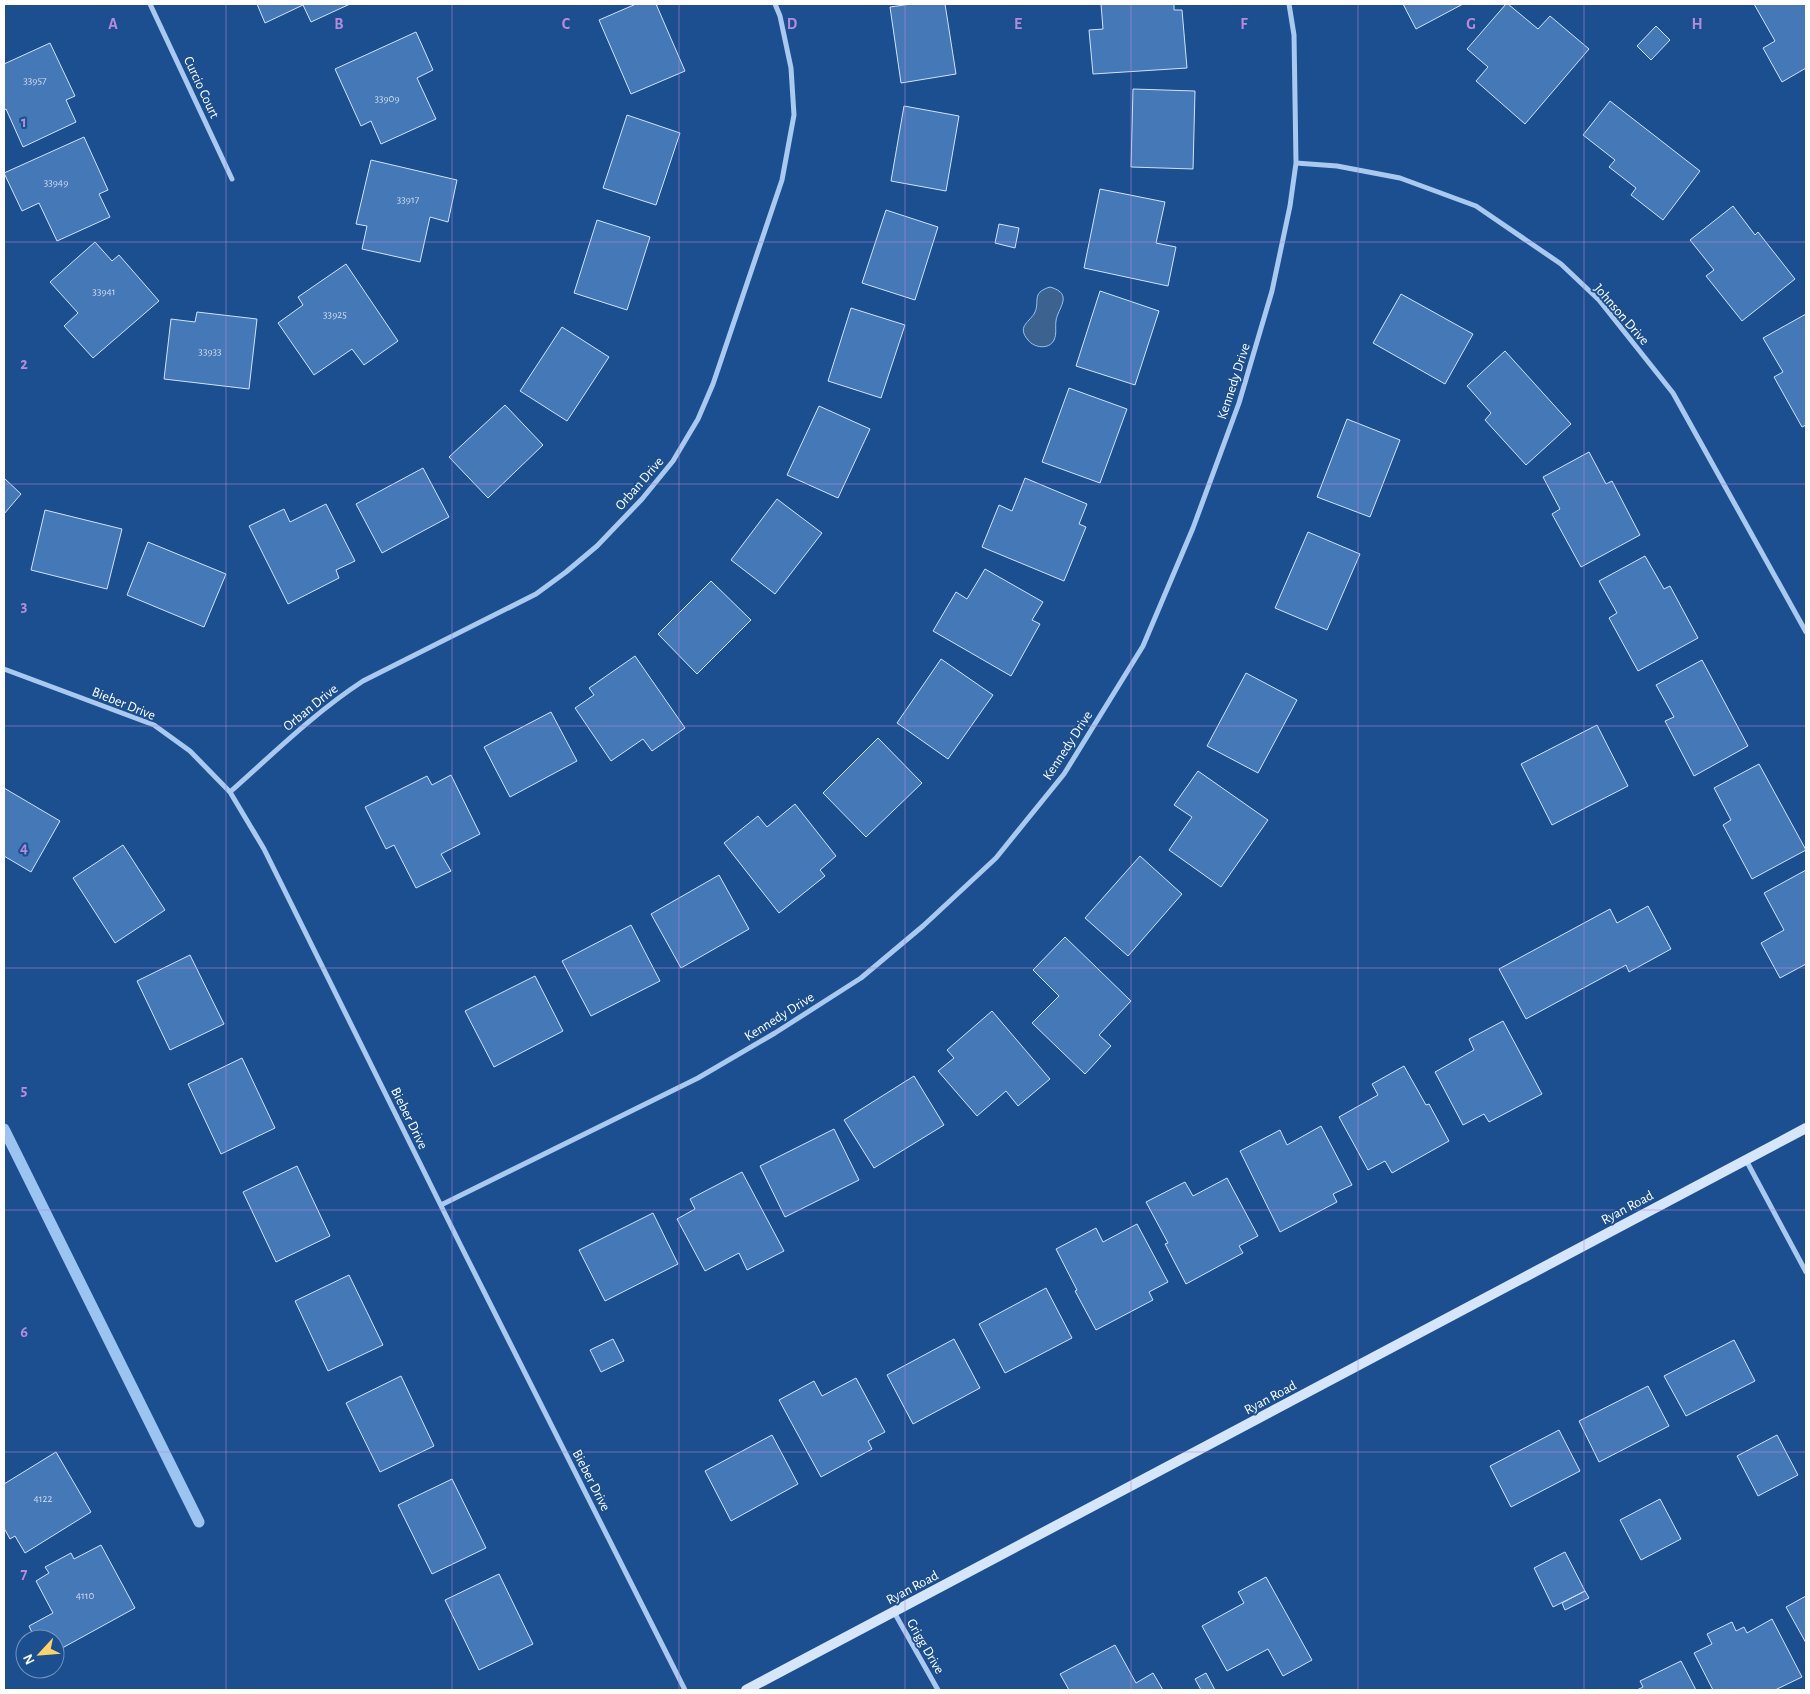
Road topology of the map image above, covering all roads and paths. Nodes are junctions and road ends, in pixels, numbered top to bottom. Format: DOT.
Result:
graph roads {
  1 [pos="150,4"];
  2 [pos="775,4"];
  3 [pos="1289,4"];
  4 [pos="1296,163"];
  5 [pos="232,179"];
  6 [pos="1806,632"];
  7 [pos="4,669"];
  8 [pos="230,792"];
  9 [pos="1806,1128"];
  10 [pos="1746,1160"];
  11 [pos="442,1205"];
  12 [pos="1806,1272"];
  13 [pos="894,1612"];
  14 [pos="685,1690"];
  15 [pos="746,1690"];
  16 [pos="938,1690"];
  1 -- 5 [label="street, Curcio Court"];
  2 -- 8 [label="street, Orban Drive"];
  3 -- 4 [label="street, Kennedy Drive"];
  4 -- 6 [label="street, Johnson Drive"];
  4 -- 11 [label="street, Kennedy Drive"];
  7 -- 8 [label="street, Bieber Drive"];
  8 -- 11 [label="street, Bieber Drive"];
  9 -- 10 [label="main road, Ryan Road"];
  10 -- 12 [label="street"];
  10 -- 13 [label="main road, Ryan Road"];
  11 -- 14 [label="street, Bieber Drive"];
  13 -- 15 [label="main road, Ryan Road"];
  13 -- 16 [label="street, Grigg Drive"];
}
